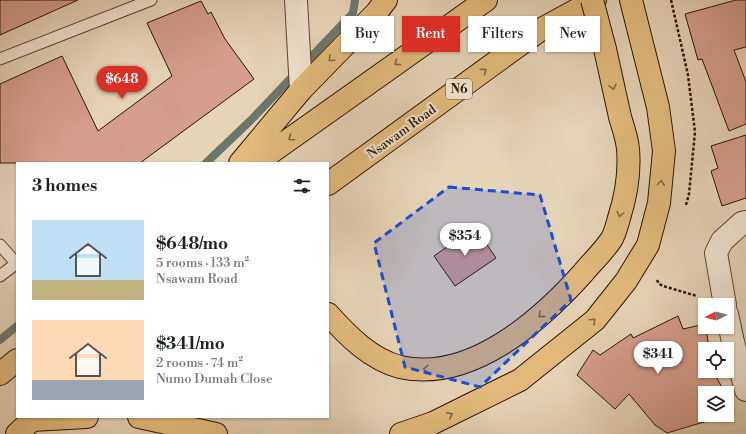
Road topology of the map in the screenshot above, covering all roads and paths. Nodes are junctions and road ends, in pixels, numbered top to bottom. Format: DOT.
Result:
graph roads {
  1 [pos="151,0"];
  2 [pos="296,0"];
  3 [pos="386,0"];
  4 [pos="486,0"];
  5 [pos="594,0"];
  6 [pos="632,0"];
  7 [pos="670,0"];
  8 [pos="672,7"];
  9 [pos="0,59"];
  10 [pos="301,90"];
  11 [pos="241,162"];
  12 [pos="257,162"];
  13 [pos="329,183"];
  14 [pos="746,222"];
  15 [pos="0,245"];
  16 [pos="16,262"];
  17 [pos="16,264"];
  18 [pos="0,276"];
  19 [pos="724,298"];
  20 [pos="329,315"];
  21 [pos="731,334"];
  22 [pos="16,361"];
  23 [pos="0,374"];
  24 [pos="746,390"];
  25 [pos="79,418"];
  26 [pos="144,418"];
  27 [pos="28,424"];
  28 [pos="216,434"];
  29 [pos="401,434"];
  1 -- 9 [label="lane"];
  2 -- 10 [label="street"];
  3 -- 10 [label="main road, one-way"];
  4 -- 12 [label="main road, one-way"];
  13 -- 5 [label="main road, Nsawam Road / N6, one-way"];
  5 -- 20 [label="main road, one-way, bridge"];
  29 -- 6 [label="main road, one-way"];
  7 -- 8 [label="path"];
  10 -- 11 [label="main road"];
  14 -- 19 [label="street"];
  15 -- 16 [label="lane"];
  17 -- 18 [label="lane"];
  21 -- 24 [label="street"];
  22 -- 23 [label="main road"];
  25 -- 27 [label="main road"];
  26 -- 28 [label="main road"];
}
